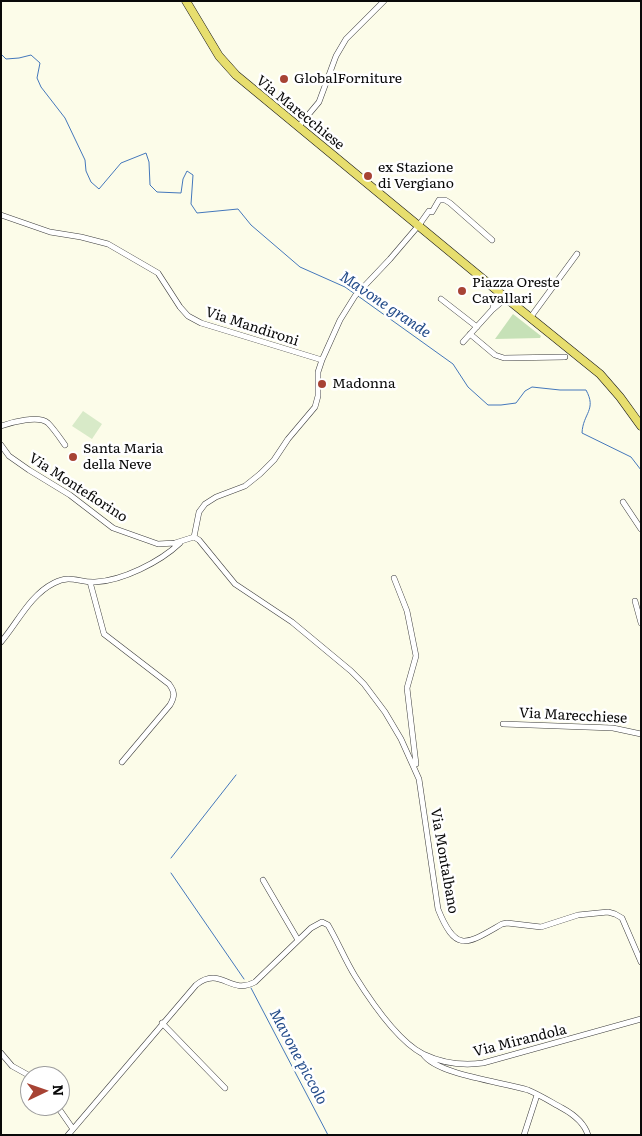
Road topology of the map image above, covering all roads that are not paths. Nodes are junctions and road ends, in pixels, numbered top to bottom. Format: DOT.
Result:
graph roads {
  1 [pos="186,1"];
  2 [pos="384,1"];
  3 [pos="298,127"];
  4 [pos="1,215"];
  5 [pos="419,226"];
  6 [pos="492,240"];
  7 [pos="577,254"];
  8 [pos="503,296"];
  9 [pos="441,299"];
  10 [pos="530,318"];
  11 [pos="477,327"];
  12 [pos="470,334"];
  13 [pos="463,342"];
  14 [pos="565,357"];
  15 [pos="322,360"];
  16 [pos="1,426"];
  17 [pos="641,426"];
  18 [pos="1,445"];
  19 [pos="66,445"];
  20 [pos="623,502"];
  21 [pos="641,529"];
  22 [pos="194,537"];
  23 [pos="182,541"];
  24 [pos="394,578"];
  25 [pos="90,582"];
  26 [pos="635,601"];
  27 [pos="641,623"];
  28 [pos="1,642"];
  29 [pos="503,724"];
  30 [pos="641,734"];
  31 [pos="122,762"];
  32 [pos="416,770"];
  33 [pos="263,880"];
  34 [pos="298,940"];
  35 [pos="641,962"];
  36 [pos="641,1019"];
  37 [pos="162,1023"];
  38 [pos="1,1053"];
  39 [pos="422,1053"];
  40 [pos="20,1070"];
  41 [pos="225,1088"];
  42 [pos="537,1095"];
  43 [pos="63,1116"];
  44 [pos="72,1130"];
  45 [pos="68,1135"];
  46 [pos="524,1135"];
  47 [pos="588,1135"];
  1 -- 3 [label="main road, Via Marecchiese"];
  2 -- 3 [label="street"];
  3 -- 5 [label="main road, Via Marecchiese"];
  4 -- 15 [label="street, Via Mandironi"];
  5 -- 6 [label="street"];
  5 -- 8 [label="main road, Via Marecchiese"];
  5 -- 15 [label="street"];
  7 -- 10 [label="street"];
  8 -- 10 [label="main road, Via Marecchiese"];
  8 -- 11 [label="street"];
  9 -- 11 [label="street"];
  10 -- 17 [label="main road, Via Marecchiese"];
  11 -- 12 [label="street"];
  12 -- 13 [label="street"];
  12 -- 14 [label="street"];
  15 -- 22 [label="street"];
  16 -- 19 [label="street"];
  18 -- 23 [label="street, Via Montefiorino"];
  20 -- 21 [label="street"];
  22 -- 23 [label="street, Via Montefiorino"];
  22 -- 32 [label="street, Via Montalbano"];
  23 -- 25 [label="street"];
  24 -- 32 [label="street, Via Montalbano"];
  25 -- 28 [label="street"];
  25 -- 31 [label="street"];
  26 -- 27 [label="street"];
  29 -- 30 [label="street, Via Marecchiese"];
  32 -- 35 [label="street, Via Montalbano"];
  33 -- 34 [label="street"];
  34 -- 37 [label="street, Via Mirandola"];
  34 -- 39 [label="street, Via Mirandola"];
  36 -- 39 [label="street, Via Mirandola"];
  37 -- 41 [label="street"];
  37 -- 44 [label="street, Via Mirandola"];
  38 -- 40 [label="street"];
  39 -- 42 [label="street"];
  42 -- 46 [label="street"];
  42 -- 47 [label="street"];
  43 -- 44 [label="street"];
  44 -- 45 [label="street, Via Mirandola"];
}
